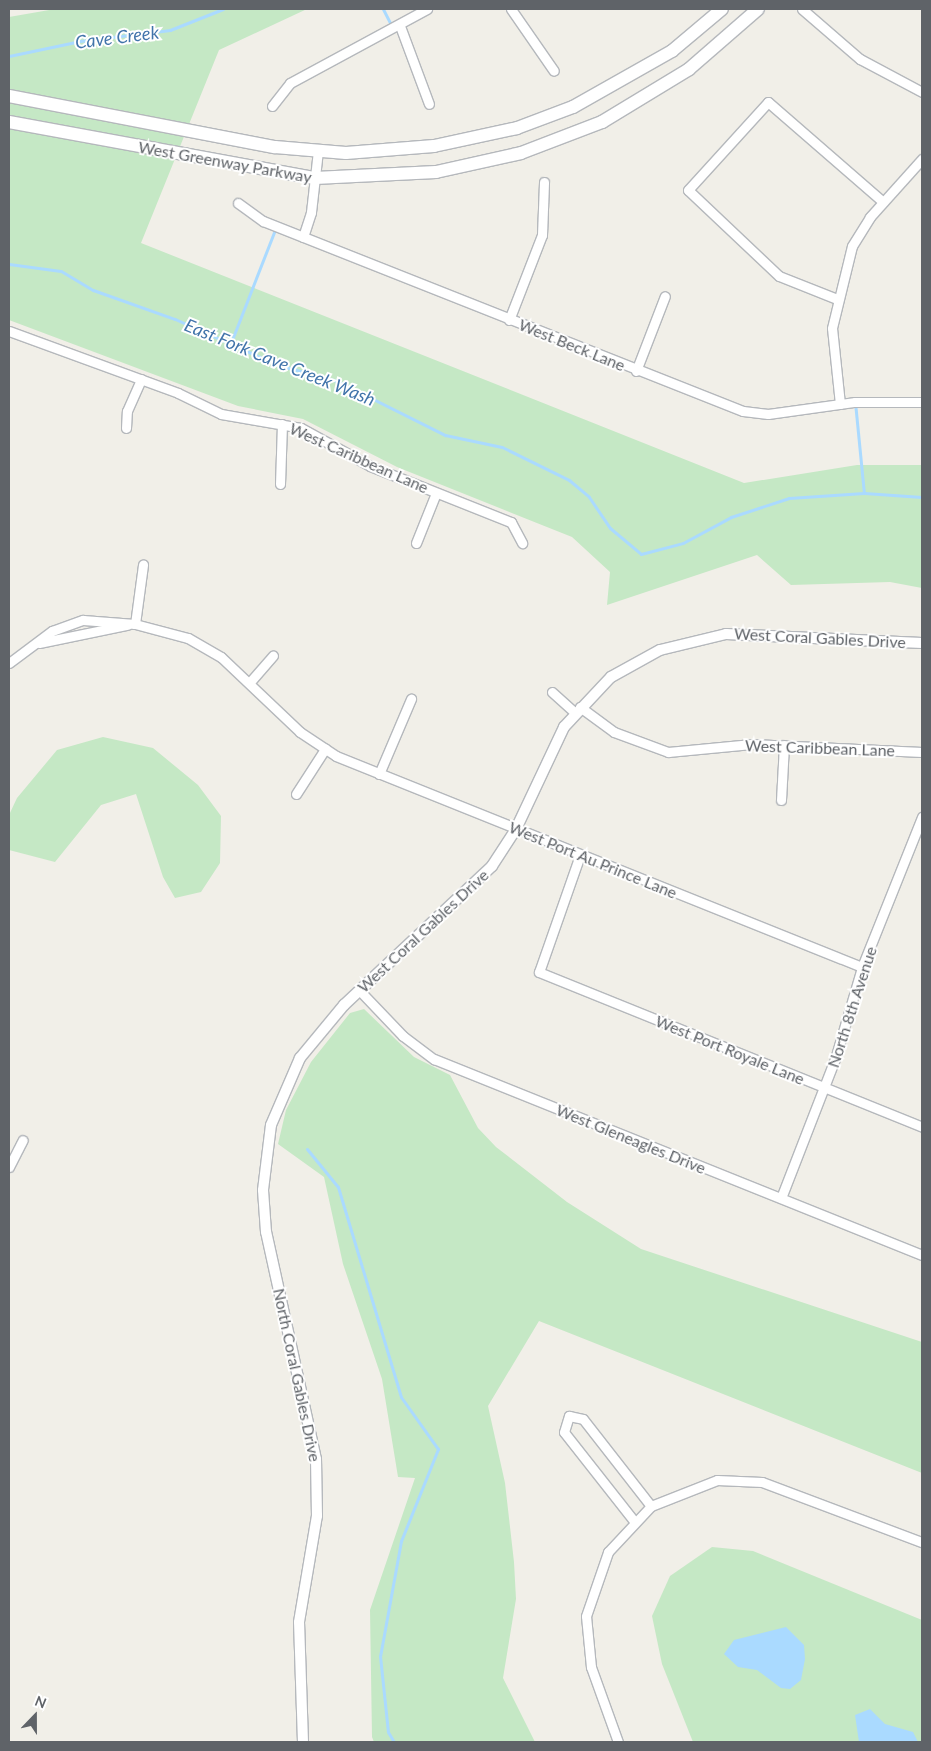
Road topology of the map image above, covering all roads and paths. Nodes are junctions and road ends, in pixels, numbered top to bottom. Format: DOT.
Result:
graph roads {
  1 [pos="427,9"];
  2 [pos="512,9"];
  3 [pos="722,9"];
  4 [pos="758,9"];
  5 [pos="802,9"];
  6 [pos="400,26"];
  7 [pos="554,71"];
  8 [pos="922,92"];
  9 [pos="9,96"];
  10 [pos="429,104"];
  11 [pos="272,106"];
  12 [pos="9,122"];
  13 [pos="318,151"];
  14 [pos="922,159"];
  15 [pos="315,178"];
  16 [pos="544,182"];
  17 [pos="883,202"];
  18 [pos="238,203"];
  19 [pos="302,237"];
  20 [pos="666,296"];
  21 [pos="837,299"];
  22 [pos="510,320"];
  23 [pos="9,331"];
  24 [pos="636,371"];
  25 [pos="141,379"];
  26 [pos="922,402"];
  27 [pos="840,404"];
  28 [pos="282,424"];
  29 [pos="126,428"];
  30 [pos="280,484"];
  31 [pos="436,493"];
  32 [pos="416,543"];
  33 [pos="522,543"];
  34 [pos="143,564"];
  35 [pos="135,624"];
  36 [pos="39,643"];
  37 [pos="922,643"];
  38 [pos="273,656"];
  39 [pos="9,663"];
  40 [pos="250,682"];
  41 [pos="552,692"];
  42 [pos="411,699"];
  43 [pos="578,710"];
  44 [pos="784,745"];
  45 [pos="325,749"];
  46 [pos="922,752"];
  47 [pos="379,774"];
  48 [pos="296,794"];
  49 [pos="781,800"];
  50 [pos="922,817"];
  51 [pos="516,830"];
  52 [pos="580,855"];
  53 [pos="862,968"];
  54 [pos="360,991"];
  55 [pos="327,1022"];
  56 [pos="824,1088"];
  57 [pos="922,1127"];
  58 [pos="23,1140"];
  59 [pos="9,1167"];
  60 [pos="781,1198"];
  61 [pos="922,1255"];
  62 [pos="651,1506"];
  63 [pos="634,1521"];
  64 [pos="922,1542"];
  65 [pos="303,1742"];
  66 [pos="618,1742"];
  1 -- 6 [label="street"];
  2 -- 7 [label="street"];
  3 -- 13 [label="main road, West Greenway Parkway"];
  4 -- 15 [label="main road, West Greenway Parkway"];
  5 -- 8 [label="street"];
  6 -- 10 [label="street"];
  6 -- 11 [label="street"];
  9 -- 13 [label="main road, West Greenway Parkway"];
  12 -- 15 [label="main road, West Greenway Parkway"];
  13 -- 15 [label="street"];
  14 -- 17 [label="street"];
  15 -- 19 [label="street"];
  16 -- 22 [label="street"];
  17 -- 21 [label="street"];
  17 -- 21 [label="street"];
  18 -- 19 [label="street, West Beck Lane"];
  19 -- 22 [label="street, West Beck Lane"];
  20 -- 24 [label="street"];
  21 -- 27 [label="street"];
  22 -- 24 [label="street, West Beck Lane"];
  23 -- 25 [label="street, West Caribbean Lane"];
  24 -- 27 [label="street, West Beck Lane"];
  25 -- 28 [label="street, West Caribbean Lane"];
  25 -- 29 [label="street"];
  26 -- 27 [label="street, West Beck Lane"];
  28 -- 30 [label="street, West Caribbean Lane"];
  28 -- 31 [label="street, West Caribbean Lane"];
  31 -- 32 [label="street, West Caribbean Lane"];
  31 -- 33 [label="street, West Caribbean Lane"];
  34 -- 35 [label="street"];
  35 -- 36 [label="street, West Port Au Prince Lane"];
  35 -- 36 [label="street, West Port Au Prince Lane"];
  35 -- 40 [label="street, West Port Au Prince Lane"];
  36 -- 39 [label="street, West Port Au Prince Lane"];
  37 -- 43 [label="street, West Coral Gables Drive"];
  38 -- 40 [label="street"];
  40 -- 45 [label="street, West Port Au Prince Lane"];
  41 -- 43 [label="street"];
  42 -- 47 [label="street"];
  43 -- 44 [label="street, West Caribbean Lane"];
  43 -- 51 [label="street, West Coral Gables Drive"];
  44 -- 46 [label="street, West Caribbean Lane"];
  44 -- 49 [label="street"];
  45 -- 47 [label="street, West Port Au Prince Lane"];
  45 -- 48 [label="street"];
  47 -- 51 [label="street, West Port Au Prince Lane"];
  50 -- 53 [label="street, North 8th Avenue"];
  51 -- 52 [label="street, West Port Au Prince Lane"];
  51 -- 54 [label="street, West Coral Gables Drive"];
  52 -- 53 [label="street, West Port Au Prince Lane"];
  52 -- 56 [label="street, West Port Royale Lane"];
  53 -- 56 [label="street, North 8th Avenue"];
  54 -- 55 [label="street, West Coral Gables Drive"];
  54 -- 60 [label="street, West Gleneagles Drive"];
  55 -- 65 [label="street, North Coral Gables Drive"];
  56 -- 57 [label="street, West Port Royale Lane"];
  56 -- 60 [label="street, North 8th Avenue"];
  58 -- 59 [label="street"];
  60 -- 61 [label="street, West Gleneagles Drive"];
  62 -- 63 [label="street"];
  62 -- 63 [label="street"];
  62 -- 64 [label="street"];
  63 -- 66 [label="street"];
}
